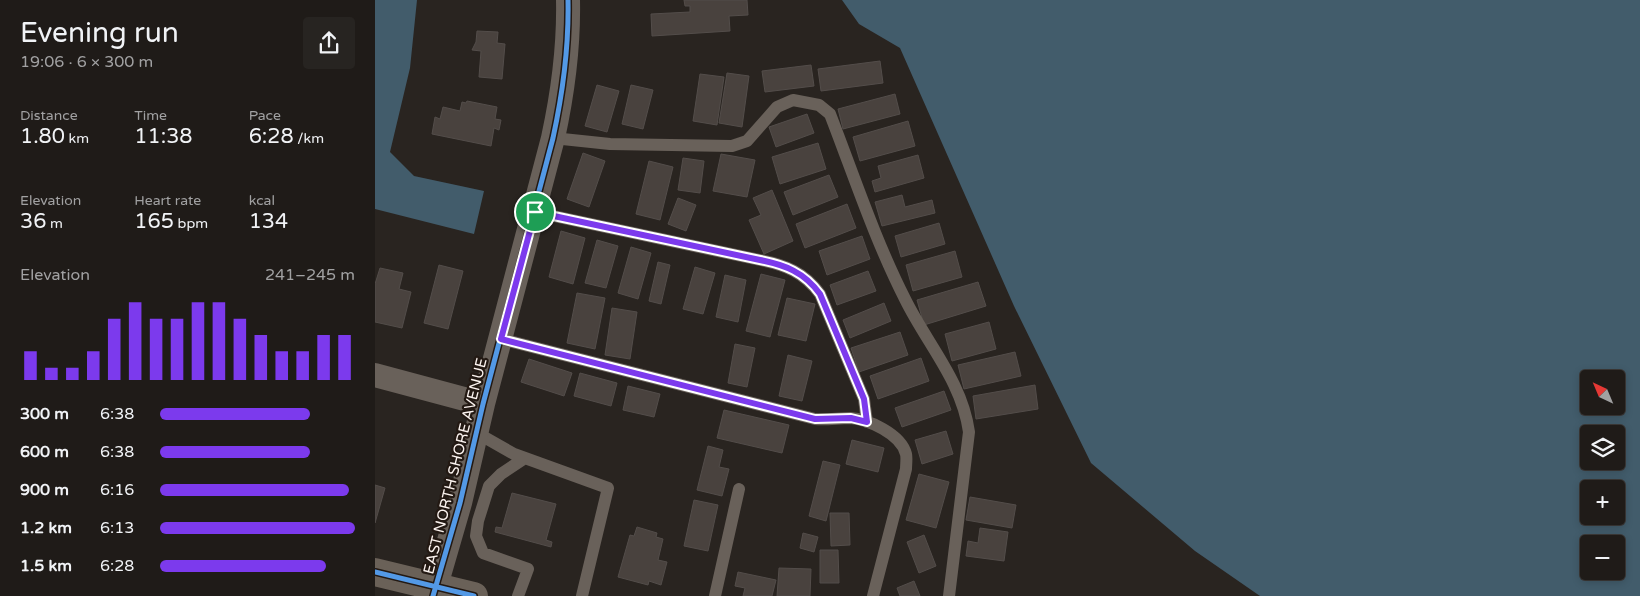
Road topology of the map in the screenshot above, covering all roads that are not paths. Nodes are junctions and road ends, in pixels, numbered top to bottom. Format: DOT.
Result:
graph roads {
  1 [pos="568,0"];
  2 [pos="553,138"];
  3 [pos="535,212"];
  4 [pos="501,339"];
  5 [pos="375,375"];
  6 [pos="483,404"];
  7 [pos="867,422"];
  8 [pos="477,433"];
  9 [pos="525,458"];
  10 [pos="739,489"];
  11 [pos="471,507"];
  12 [pos="375,572"];
  13 [pos="435,592"];
  14 [pos="474,596"];
  15 [pos="518,596"];
  16 [pos="582,596"];
  17 [pos="715,596"];
  18 [pos="873,596"];
  19 [pos="949,596"];
  1 -- 2 [label="street, EAST NORTH SHORE AVENUE"];
  2 -- 3 [label="street, EAST NORTH SHORE AVENUE"];
  2 -- 19 [label="lane"];
  3 -- 4 [label="street, EAST NORTH SHORE AVENUE"];
  3 -- 7 [label="lane"];
  4 -- 6 [label="street, EAST NORTH SHORE AVENUE"];
  4 -- 7 [label="lane"];
  5 -- 6 [label="street"];
  6 -- 8 [label="street, EAST NORTH SHORE AVENUE"];
  7 -- 18 [label="lane"];
  8 -- 9 [label="lane"];
  8 -- 11 [label="street, EAST NORTH SHORE AVENUE"];
  9 -- 11 [label="lane"];
  9 -- 16 [label="lane"];
  10 -- 17 [label="lane"];
  11 -- 13 [label="street, EAST NORTH SHORE AVENUE"];
  11 -- 15 [label="lane"];
  12 -- 13 [label="main road"];
  13 -- 14 [label="main road"];
}
